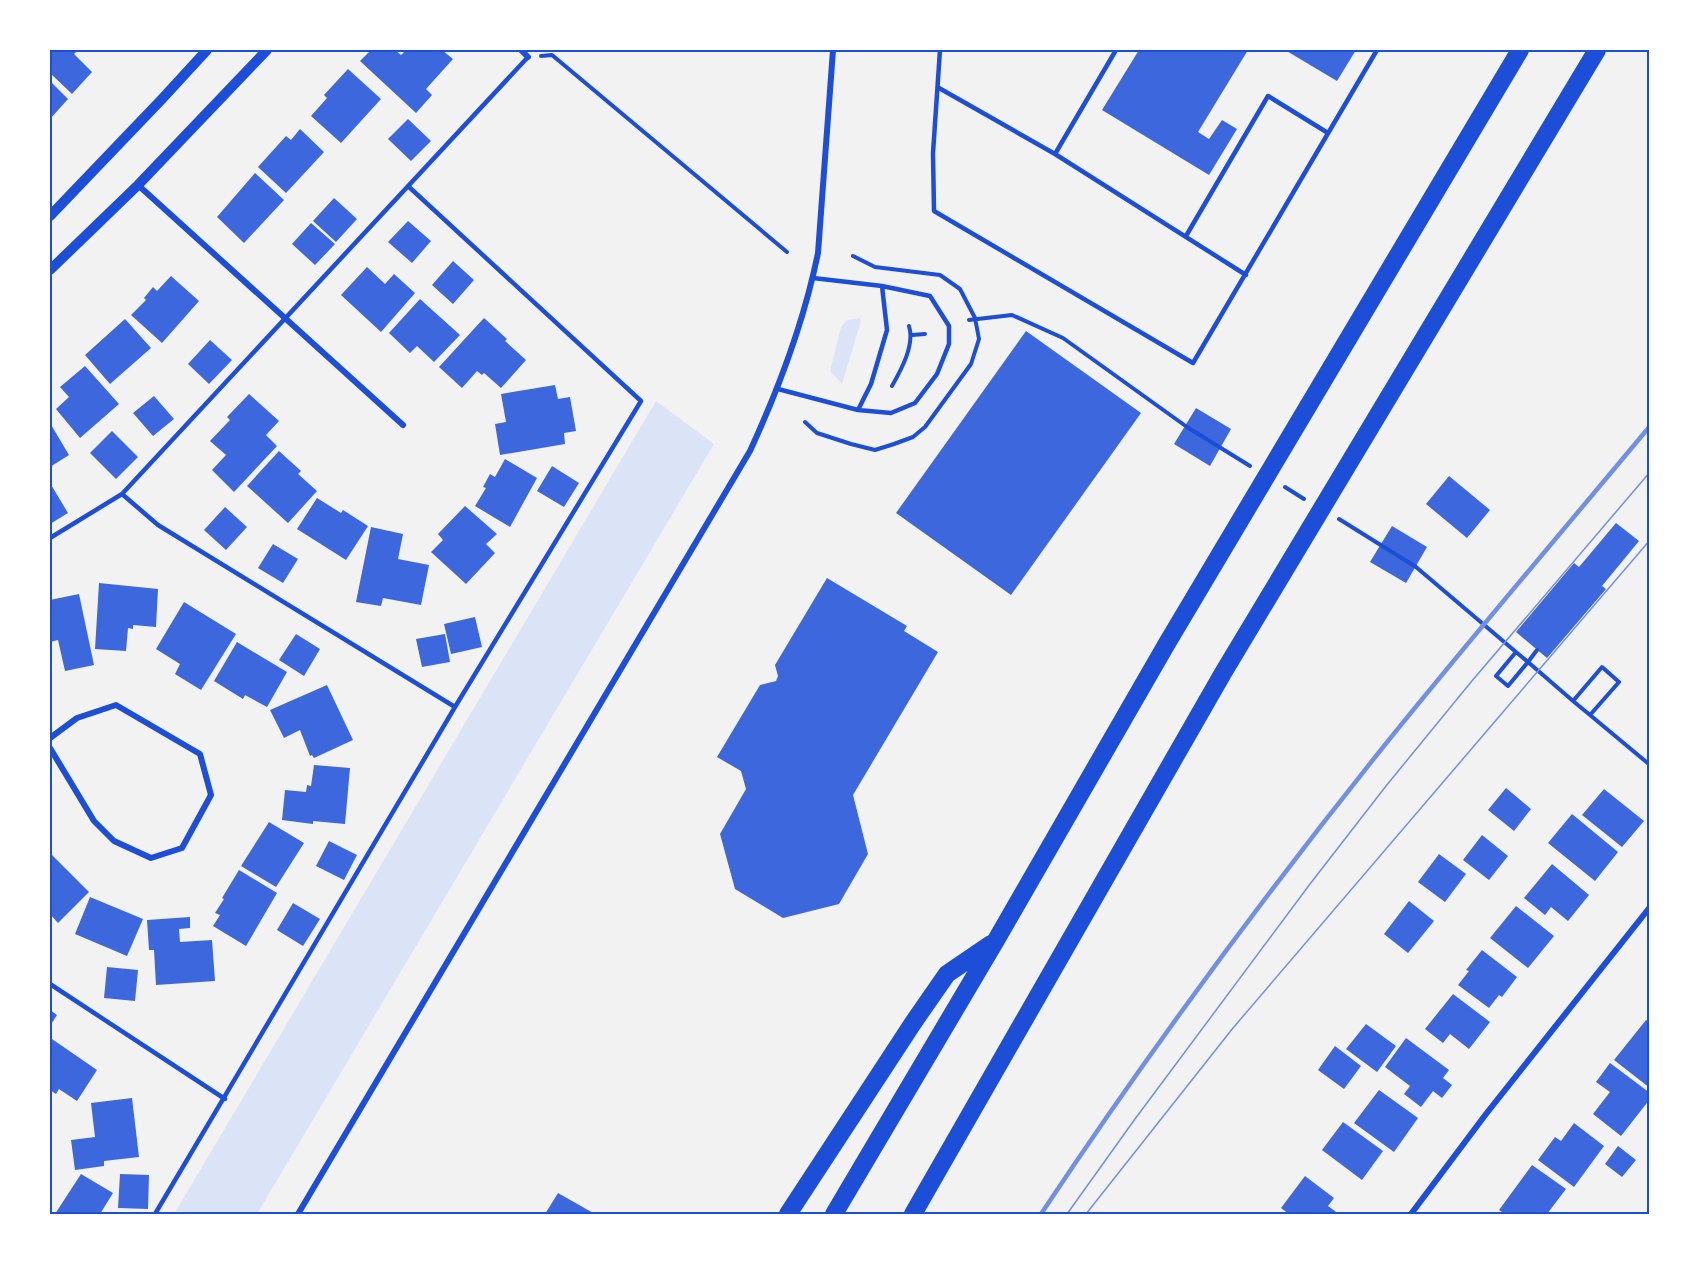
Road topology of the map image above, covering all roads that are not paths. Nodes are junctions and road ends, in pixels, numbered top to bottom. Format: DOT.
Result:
graph roads {
  1 [pos="207,50"];
  2 [pos="267,50"];
  3 [pos="521,50"];
  4 [pos="834,50"];
  5 [pos="940,50"];
  6 [pos="1116,50"];
  7 [pos="1377,50"];
  8 [pos="1520,50"];
  9 [pos="1597,50"];
  10 [pos="528,57"];
  11 [pos="939,88"];
  12 [pos="1328,133"];
  13 [pos="1054,154"];
  14 [pos="138,184"];
  15 [pos="408,186"];
  16 [pos="50,216"];
  17 [pos="1186,236"];
  18 [pos="50,270"];
  19 [pos="1246,275"];
  20 [pos="813,278"];
  21 [pos="882,286"];
  22 [pos="286,318"];
  23 [pos="778,389"];
  24 [pos="858,410"];
  25 [pos="403,425"];
  26 [pos="122,494"];
  27 [pos="50,538"];
  28 [pos="455,706"];
  29 [pos="50,738"];
  30 [pos="50,748"];
  31 [pos="1650,907"];
  32 [pos="995,942"];
  33 [pos="50,984"];
  34 [pos="225,1099"];
  35 [pos="155,1215"];
  36 [pos="298,1215"];
  37 [pos="788,1215"];
  38 [pos="834,1215"];
  39 [pos="913,1215"];
  40 [pos="1412,1215"];
  1 -- 16 [label="street"];
  2 -- 14 [label="street"];
  3 -- 10 [label="street"];
  4 -- 20 [label="street"];
  5 -- 11 [label="lane"];
  6 -- 13 [label="lane"];
  7 -- 12 [label="lane"];
  8 -- 32 [label="highway"];
  9 -- 39 [label="highway"];
  10 -- 15 [label="lane"];
  11 -- 13 [label="lane"];
  11 -- 19 [label="lane"];
  12 -- 17 [label="lane"];
  12 -- 19 [label="lane"];
  13 -- 17 [label="lane"];
  14 -- 18 [label="street"];
  14 -- 22 [label="street"];
  15 -- 22 [label="lane"];
  15 -- 28 [label="lane"];
  17 -- 19 [label="lane"];
  20 -- 21 [label="lane"];
  20 -- 23 [label="street"];
  21 -- 24 [label="lane"];
  21 -- 24 [label="lane"];
  22 -- 25 [label="street"];
  22 -- 26 [label="lane"];
  23 -- 24 [label="lane"];
  23 -- 36 [label="street"];
  26 -- 27 [label="lane"];
  26 -- 28 [label="lane"];
  28 -- 34 [label="lane"];
  29 -- 30 [label="street"];
  31 -- 40 [label="street"];
  32 -- 37 [label="highway"];
  32 -- 38 [label="highway"];
  33 -- 34 [label="lane"];
  34 -- 35 [label="lane"];
}
